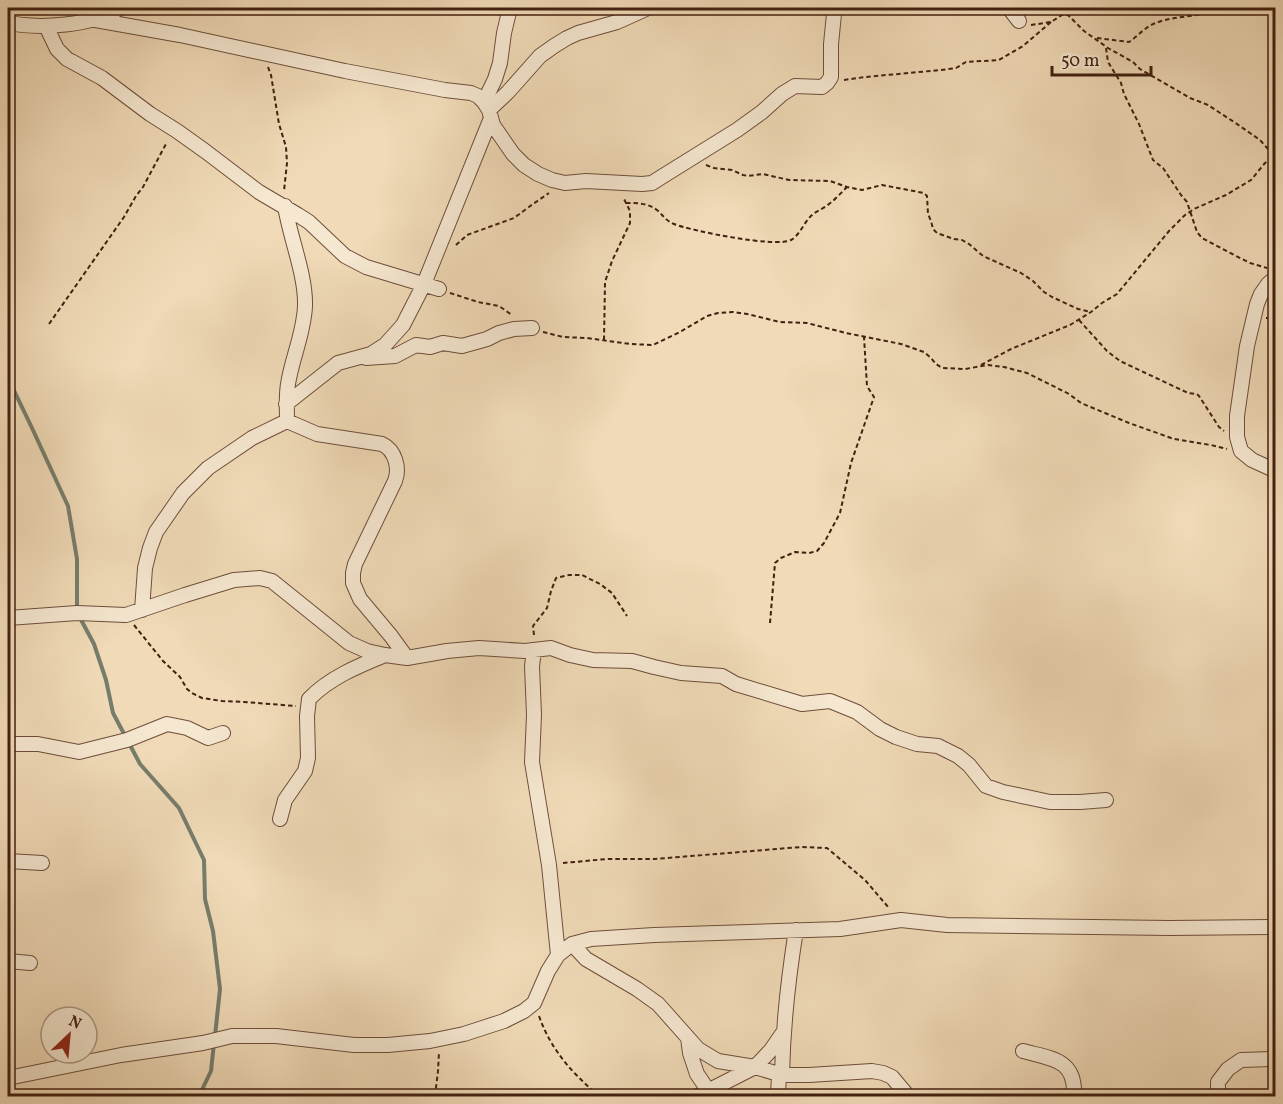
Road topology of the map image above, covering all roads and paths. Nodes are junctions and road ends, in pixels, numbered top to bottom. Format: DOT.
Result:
graph roads {
  1 [pos="120,8"];
  2 [pos="510,8"];
  3 [pos="648,8"];
  4 [pos="837,8"];
  5 [pos="1009,8"];
  6 [pos="1214,8"];
  7 [pos="1221,8"];
  8 [pos="1215,12"];
  9 [pos="90,19"];
  10 [pos="1019,21"];
  11 [pos="1051,22"];
  12 [pos="8,23"];
  13 [pos="46,26"];
  14 [pos="1095,38"];
  15 [pos="1106,46"];
  16 [pos="262,53"];
  17 [pos="828,83"];
  18 [pos="488,110"];
  19 [pos="177,131"];
  20 [pos="1275,158"];
  21 [pos="688,161"];
  22 [pos="565,183"];
  23 [pos="616,184"];
  24 [pos="847,187"];
  25 [pos="626,202"];
  26 [pos="285,206"];
  27 [pos="1191,211"];
  28 [pos="454,246"];
  29 [pos="1275,270"];
  30 [pos="1275,277"];
  31 [pos="424,284"];
  32 [pos="440,289"];
  33 [pos="1092,312"];
  34 [pos="1079,320"];
  35 [pos="49,324"];
  36 [pos="532,328"];
  37 [pos="864,337"];
  38 [pos="604,341"];
  39 [pos="358,358"];
  40 [pos="977,367"];
  41 [pos="286,404"];
  42 [pos="287,421"];
  43 [pos="1238,440"];
  44 [pos="1246,455"];
  45 [pos="1275,471"];
  46 [pos="142,610"];
  47 [pos="126,615"];
  48 [pos="627,616"];
  49 [pos="8,618"];
  50 [pos="770,623"];
  51 [pos="534,650"];
  52 [pos="384,655"];
  53 [pos="407,658"];
  54 [pos="308,708"];
  55 [pos="223,733"];
  56 [pos="8,744"];
  57 [pos="1106,800"];
  58 [pos="280,819"];
  59 [pos="8,861"];
  60 [pos="42,863"];
  61 [pos="549,865"];
  62 [pos="901,921"];
  63 [pos="1275,927"];
  64 [pos="796,930"];
  65 [pos="572,944"];
  66 [pos="558,956"];
  67 [pos="8,961"];
  68 [pos="30,963"];
  69 [pos="534,1004"];
  70 [pos="783,1034"];
  71 [pos="688,1038"];
  72 [pos="439,1039"];
  73 [pos="1023,1051"];
  74 [pos="1275,1059"];
  75 [pos="755,1067"];
  76 [pos="780,1074"];
  77 [pos="8,1078"];
  78 [pos="706,1094"];
  79 [pos="435,1096"];
  80 [pos="599,1096"];
  81 [pos="778,1096"];
  82 [pos="908,1096"];
  83 [pos="1074,1096"];
  84 [pos="1218,1096"];
  1 -- 9 [label="street"];
  2 -- 18 [label="street"];
  3 -- 18 [label="street"];
  4 -- 17 [label="street"];
  5 -- 10 [label="street"];
  6 -- 8 [label="path"];
  7 -- 8 [label="path"];
  8 -- 14 [label="path"];
  9 -- 13 [label="street"];
  9 -- 16 [label="street"];
  10 -- 11 [label="path"];
  11 -- 14 [label="path"];
  11 -- 17 [label="path"];
  12 -- 13 [label="street"];
  13 -- 19 [label="street"];
  14 -- 15 [label="path"];
  15 -- 20 [label="path"];
  15 -- 27 [label="path"];
  16 -- 18 [label="street"];
  16 -- 26 [label="path"];
  17 -- 21 [label="street"];
  18 -- 22 [label="street"];
  18 -- 31 [label="street"];
  19 -- 26 [label="street"];
  19 -- 35 [label="path"];
  20 -- 27 [label="path"];
  21 -- 23 [label="street"];
  21 -- 24 [label="path"];
  22 -- 23 [label="street"];
  22 -- 28 [label="path"];
  23 -- 25 [label="path"];
  24 -- 25 [label="path"];
  24 -- 33 [label="path"];
  25 -- 38 [label="path"];
  26 -- 31 [label="street"];
  26 -- 41 [label="street"];
  27 -- 29 [label="path"];
  27 -- 33 [label="path"];
  30 -- 43 [label="street"];
  31 -- 32 [label="street"];
  31 -- 39 [label="street"];
  32 -- 36 [label="path"];
  33 -- 34 [label="path"];
  34 -- 40 [label="path"];
  34 -- 43 [label="path"];
  36 -- 38 [label="path"];
  36 -- 39 [label="street"];
  37 -- 38 [label="path"];
  37 -- 40 [label="path"];
  37 -- 50 [label="path"];
  39 -- 41 [label="street"];
  40 -- 44 [label="path"];
  41 -- 42 [label="street"];
  42 -- 46 [label="street"];
  42 -- 53 [label="street"];
  43 -- 44 [label="street"];
  44 -- 45 [label="street"];
  46 -- 47 [label="street"];
  46 -- 52 [label="street"];
  47 -- 49 [label="street"];
  47 -- 54 [label="path"];
  48 -- 51 [label="path"];
  51 -- 53 [label="street"];
  51 -- 57 [label="street"];
  51 -- 61 [label="street"];
  52 -- 53 [label="street"];
  52 -- 54 [label="street"];
  54 -- 58 [label="street"];
  55 -- 56 [label="street"];
  59 -- 60 [label="street"];
  61 -- 62 [label="path"];
  61 -- 66 [label="street"];
  62 -- 63 [label="street"];
  62 -- 64 [label="street"];
  64 -- 65 [label="street"];
  64 -- 70 [label="street"];
  65 -- 66 [label="street"];
  65 -- 71 [label="street"];
  66 -- 69 [label="street"];
  67 -- 68 [label="street"];
  69 -- 72 [label="street"];
  69 -- 80 [label="path"];
  70 -- 75 [label="street"];
  70 -- 76 [label="street"];
  71 -- 75 [label="street"];
  71 -- 78 [label="street"];
  72 -- 77 [label="street"];
  72 -- 79 [label="path"];
  73 -- 83 [label="street"];
  74 -- 84 [label="street"];
  75 -- 76 [label="street"];
  75 -- 78 [label="street"];
  76 -- 81 [label="street"];
  76 -- 82 [label="street"];
}
